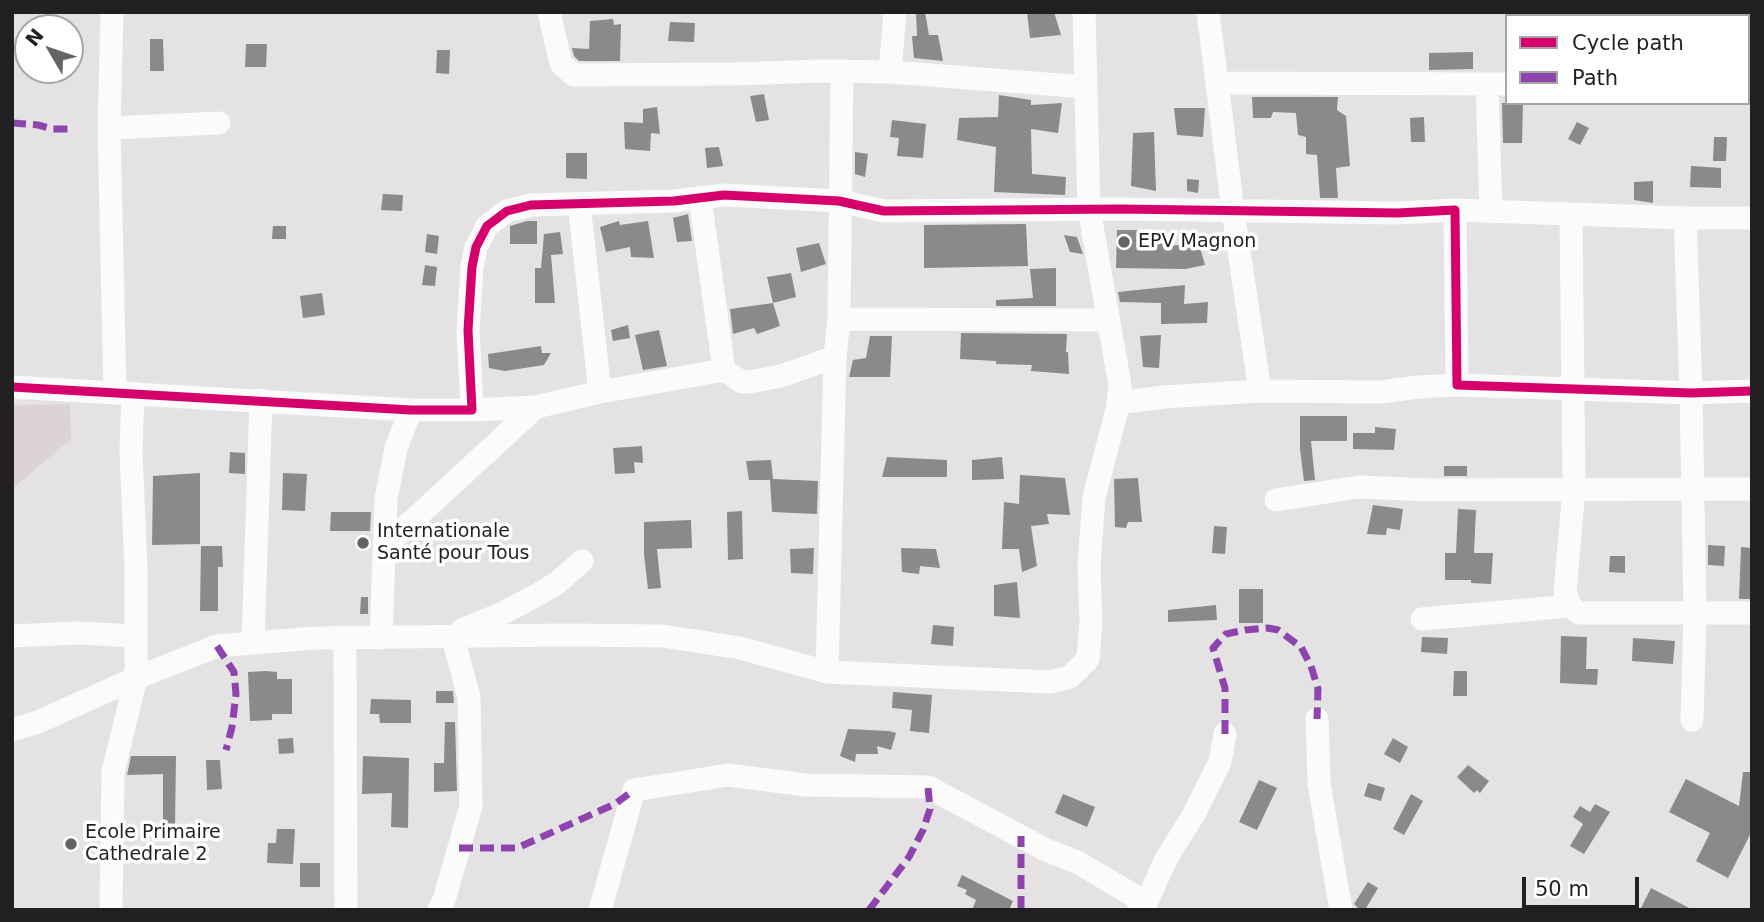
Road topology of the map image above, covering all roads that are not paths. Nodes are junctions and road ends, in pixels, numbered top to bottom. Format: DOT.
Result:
graph roads {
  1 [pos="112,12"];
  2 [pos="549,12"];
  3 [pos="895,12"];
  4 [pos="1084,12"];
  5 [pos="1209,12"];
  6 [pos="842,71"];
  7 [pos="890,72"];
  8 [pos="1217,83"];
  9 [pos="1497,84"];
  10 [pos="1086,87"];
  11 [pos="219,123"];
  12 [pos="109,128"];
  13 [pos="700,198"];
  14 [pos="839,201"];
  15 [pos="579,204"];
  16 [pos="1089,209"];
  17 [pos="1455,210"];
  18 [pos="1233,211"];
  19 [pos="1491,212"];
  20 [pos="1571,214"];
  21 [pos="1685,218"];
  22 [pos="1752,218"];
  23 [pos="839,318"];
  24 [pos="1109,320"];
  25 [pos="835,357"];
  26 [pos="724,370"];
  27 [pos="1457,385"];
  28 [pos="12,387"];
  29 [pos="1573,390"];
  30 [pos="1260,391"];
  31 [pos="1752,391"];
  32 [pos="124,392"];
  33 [pos="600,392"];
  34 [pos="1692,393"];
  35 [pos="261,400"];
  36 [pos="1118,403"];
  37 [pos="536,407"];
  38 [pos="411,410"];
  39 [pos="472,410"];
  40 [pos="1691,488"];
  41 [pos="1574,489"];
  42 [pos="1752,489"];
  43 [pos="1276,500"];
  44 [pos="385,546"];
  45 [pos="582,561"];
  46 [pos="1570,606"];
  47 [pos="1695,612"];
  48 [pos="1752,613"];
  49 [pos="1422,619"];
  50 [pos="12,636"];
  51 [pos="136,636"];
  52 [pos="381,638"];
  53 [pos="453,638"];
  54 [pos="345,639"];
  55 [pos="253,642"];
  56 [pos="827,672"];
  57 [pos="136,678"];
  58 [pos="1317,719"];
  59 [pos="1692,720"];
  60 [pos="12,730"];
  61 [pos="1226,734"];
  62 [pos="606,907"];
  63 [pos="111,910"];
  64 [pos="346,910"];
  65 [pos="439,910"];
  66 [pos="1142,910"];
  67 [pos="1341,910"];
  1 -- 12 [label="street"];
  2 -- 6 [label="street"];
  3 -- 7 [label="street"];
  4 -- 10 [label="street"];
  5 -- 8 [label="street"];
  6 -- 7 [label="street"];
  6 -- 14 [label="street"];
  7 -- 10 [label="street"];
  8 -- 9 [label="street"];
  8 -- 18 [label="street"];
  9 -- 19 [label="street"];
  10 -- 16 [label="street"];
  11 -- 12 [label="street"];
  12 -- 32 [label="street"];
  13 -- 14 [label="street"];
  13 -- 15 [label="street"];
  13 -- 26 [label="street"];
  14 -- 16 [label="street"];
  14 -- 23 [label="street"];
  15 -- 33 [label="street"];
  15 -- 39 [label="street"];
  16 -- 18 [label="street"];
  16 -- 24 [label="street"];
  17 -- 18 [label="street"];
  17 -- 19 [label="street"];
  17 -- 27 [label="street"];
  18 -- 30 [label="street"];
  19 -- 20 [label="street"];
  20 -- 21 [label="street"];
  20 -- 29 [label="street"];
  21 -- 22 [label="street"];
  21 -- 34 [label="street"];
  23 -- 24 [label="street"];
  23 -- 25 [label="street"];
  24 -- 36 [label="street"];
  25 -- 26 [label="street"];
  25 -- 56 [label="street"];
  26 -- 33 [label="street"];
  27 -- 29 [label="street"];
  27 -- 30 [label="street"];
  28 -- 32 [label="street"];
  29 -- 34 [label="street"];
  29 -- 41 [label="street"];
  30 -- 36 [label="street"];
  31 -- 34 [label="street"];
  32 -- 35 [label="street"];
  32 -- 51 [label="street"];
  33 -- 37 [label="street"];
  34 -- 40 [label="street"];
  35 -- 38 [label="street"];
  35 -- 55 [label="street"];
  36 -- 56 [label="street"];
  37 -- 39 [label="street"];
  37 -- 44 [label="street"];
  38 -- 39 [label="street"];
  38 -- 44 [label="street"];
  40 -- 41 [label="street"];
  40 -- 42 [label="street"];
  40 -- 47 [label="street"];
  41 -- 43 [label="street"];
  41 -- 46 [label="street"];
  44 -- 52 [label="street"];
  45 -- 53 [label="street"];
  46 -- 47 [label="street"];
  46 -- 49 [label="street"];
  47 -- 48 [label="street"];
  47 -- 59 [label="street"];
  50 -- 51 [label="street"];
  51 -- 57 [label="street"];
  52 -- 53 [label="street"];
  52 -- 54 [label="street"];
  53 -- 56 [label="street"];
  53 -- 65 [label="street"];
  54 -- 55 [label="street"];
  54 -- 64 [label="street"];
  55 -- 57 [label="street"];
  57 -- 60 [label="street"];
  57 -- 63 [label="street"];
  58 -- 67 [label="street"];
  61 -- 66 [label="street"];
  62 -- 66 [label="street"];
}
